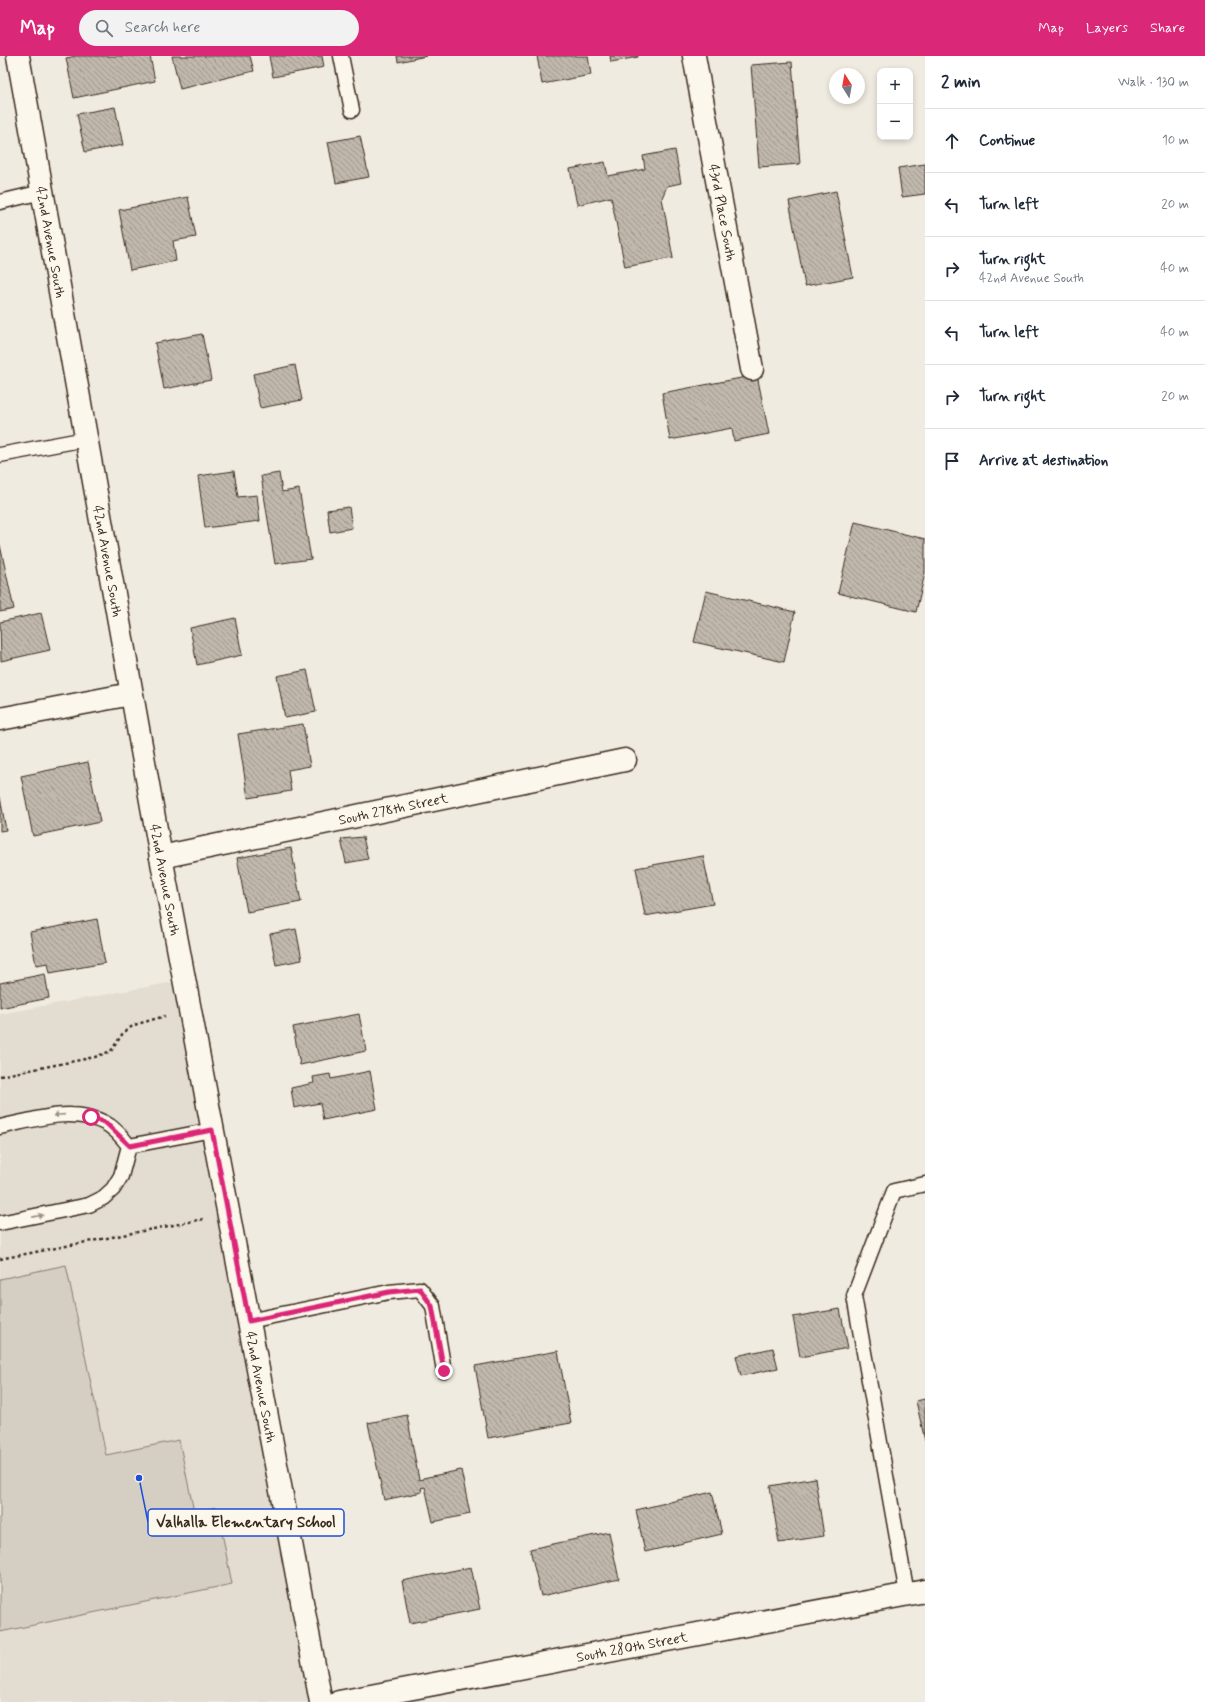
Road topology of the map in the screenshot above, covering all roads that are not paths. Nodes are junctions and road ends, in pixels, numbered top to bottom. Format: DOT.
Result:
graph roads {
  1 [pos="18,56"];
  2 [pos="341,56"];
  3 [pos="694,56"];
  4 [pos="352,110"];
  5 [pos="42,192"];
  6 [pos="0,202"];
  7 [pos="752,369"];
  8 [pos="86,439"];
  9 [pos="0,456"];
  10 [pos="131,694"];
  11 [pos="0,720"];
  12 [pos="625,760"];
  13 [pos="161,857"];
  14 [pos="0,1127"];
  15 [pos="212,1130"];
  16 [pos="130,1146"];
  17 [pos="925,1184"];
  18 [pos="0,1223"];
  19 [pos="249,1321"];
  20 [pos="444,1371"];
  21 [pos="916,1593"];
  22 [pos="321,1702"];
  23 [pos="338,1702"];
  1 -- 5 [label="street, 42nd Avenue South"];
  2 -- 4 [label="lane"];
  3 -- 7 [label="street, 43rd Place South"];
  5 -- 6 [label="lane"];
  5 -- 8 [label="street, 42nd Avenue South"];
  8 -- 9 [label="lane"];
  8 -- 10 [label="street, 42nd Avenue South"];
  10 -- 11 [label="street"];
  10 -- 13 [label="street, 42nd Avenue South"];
  12 -- 13 [label="street, South 278th Street"];
  13 -- 15 [label="street, 42nd Avenue South"];
  16 -- 14 [label="lane, one-way"];
  15 -- 16 [label="lane"];
  15 -- 19 [label="street, 42nd Avenue South"];
  18 -- 16 [label="lane, one-way"];
  17 -- 21 [label="lane"];
  19 -- 20 [label="lane"];
  19 -- 22 [label="street, 42nd Avenue South"];
  21 -- 23 [label="street, South 280th Street"];
}
